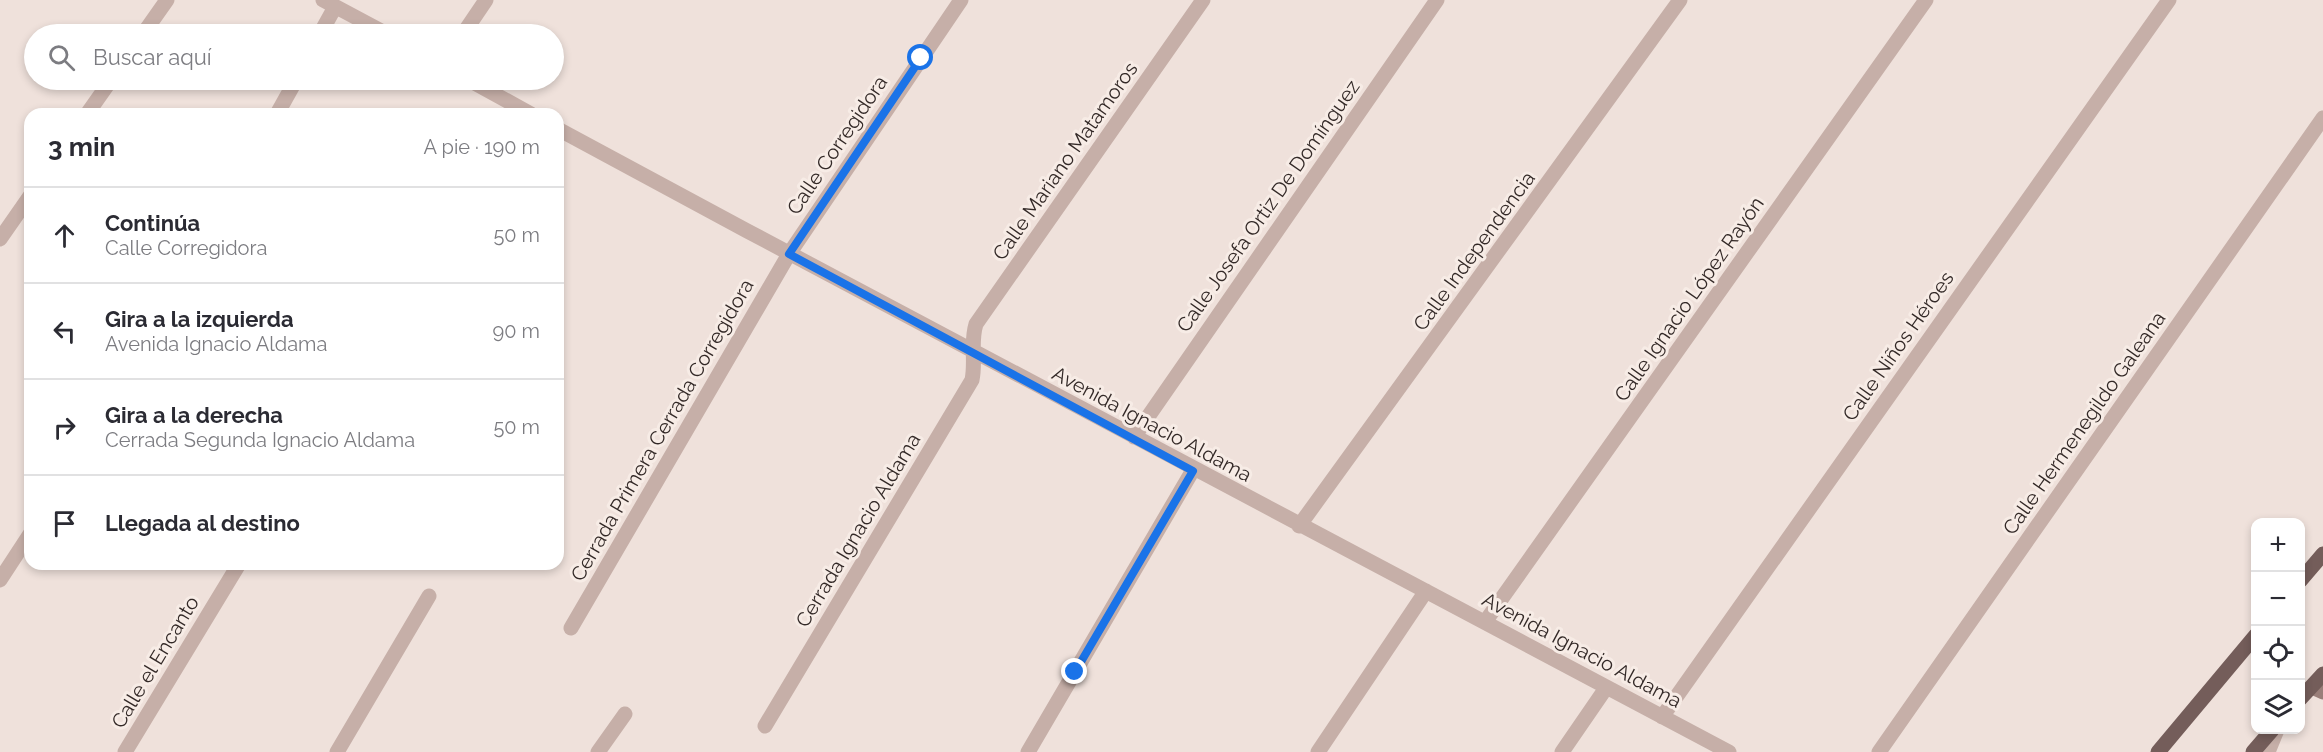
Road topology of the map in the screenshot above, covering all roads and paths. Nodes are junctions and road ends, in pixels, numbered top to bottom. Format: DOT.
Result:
graph roads {
  1 [pos="167,0"];
  2 [pos="486,0"];
  3 [pos="961,0"];
  4 [pos="1203,0"];
  5 [pos="1437,0"];
  6 [pos="1680,0"];
  7 [pos="1926,0"];
  8 [pos="2169,0"];
  9 [pos="329,3"];
  10 [pos="149,24"];
  11 [pos="323,24"];
  12 [pos="368,24"];
  13 [pos="470,24"];
  14 [pos="104,90"];
  15 [pos="290,90"];
  16 [pos="487,90"];
  17 [pos="91,108"];
  18 [pos="280,108"];
  19 [pos="520,108"];
  20 [pos="2323,118"];
  21 [pos="564,132"];
  22 [pos="24,205"];
  23 [pos="0,239"];
  24 [pos="789,254"];
  25 [pos="973,351"];
  26 [pos="1134,437"];
  27 [pos="1193,471"];
  28 [pos="1299,526"];
  29 [pos="24,543"];
  30 [pos="2323,554"];
  31 [pos="235,570"];
  32 [pos="2305,576"];
  33 [pos="0,580"];
  34 [pos="1426,591"];
  35 [pos="429,596"];
  36 [pos="1485,622"];
  37 [pos="571,628"];
  38 [pos="2251,641"];
  39 [pos="2323,674"];
  40 [pos="1606,688"];
  41 [pos="2317,690"];
  42 [pos="625,714"];
  43 [pos="1662,717"];
  44 [pos="765,726"];
  45 [pos="2268,734"];
  46 [pos="2275,734"];
  47 [pos="125,752"];
  48 [pos="338,752"];
  49 [pos="598,752"];
  50 [pos="1028,752"];
  51 [pos="1318,752"];
  52 [pos="1562,752"];
  53 [pos="1729,752"];
  54 [pos="1879,752"];
  55 [pos="2158,752"];
  56 [pos="2253,752"];
  57 [pos="2268,752"];
  1 -- 10 [label="street"];
  2 -- 13 [label="street"];
  3 -- 24 [label="street, Calle Corregidora"];
  4 -- 25 [label="street, Calle Mariano Matamoros"];
  5 -- 26 [label="street, Calle Josefa Ortiz De Domínguez"];
  6 -- 28 [label="street, Calle Independencia"];
  7 -- 36 [label="street, Calle Ignacio López Rayón"];
  8 -- 43 [label="street, Calle Niños Héroes"];
  9 -- 11 [label="street"];
  9 -- 12 [label="street"];
  14 -- 17 [label="street"];
  15 -- 18 [label="street"];
  16 -- 19 [label="street"];
  20 -- 54 [label="street, Calle Hermenegildo Galeana"];
  21 -- 24 [label="street, Avenida Ignacio Aldama"];
  22 -- 23 [label="street"];
  24 -- 25 [label="street, Avenida Ignacio Aldama"];
  24 -- 37 [label="street, Cerrada Primera Cerrada Corregidora"];
  25 -- 26 [label="street, Avenida Ignacio Aldama"];
  25 -- 44 [label="street, Cerrada Ignacio Aldama"];
  26 -- 27 [label="street, Avenida Ignacio Aldama"];
  27 -- 28 [label="street, Avenida Ignacio Aldama"];
  27 -- 50 [label="street"];
  28 -- 34 [label="street, Avenida Ignacio Aldama"];
  29 -- 33 [label="street"];
  30 -- 32 [label="main road"];
  31 -- 47 [label="street, Calle el Encanto"];
  34 -- 36 [label="street, Avenida Ignacio Aldama"];
  34 -- 51 [label="street"];
  35 -- 48 [label="street"];
  36 -- 40 [label="street, Avenida Ignacio Aldama"];
  38 -- 55 [label="main road"];
  39 -- 41 [label="main road"];
  40 -- 43 [label="street, Avenida Ignacio Aldama"];
  40 -- 52 [label="street"];
  42 -- 49 [label="street"];
  43 -- 53 [label="street, Avenida Ignacio Aldama"];
  45 -- 56 [label="main road"];
  46 -- 57 [label="street"];
}
